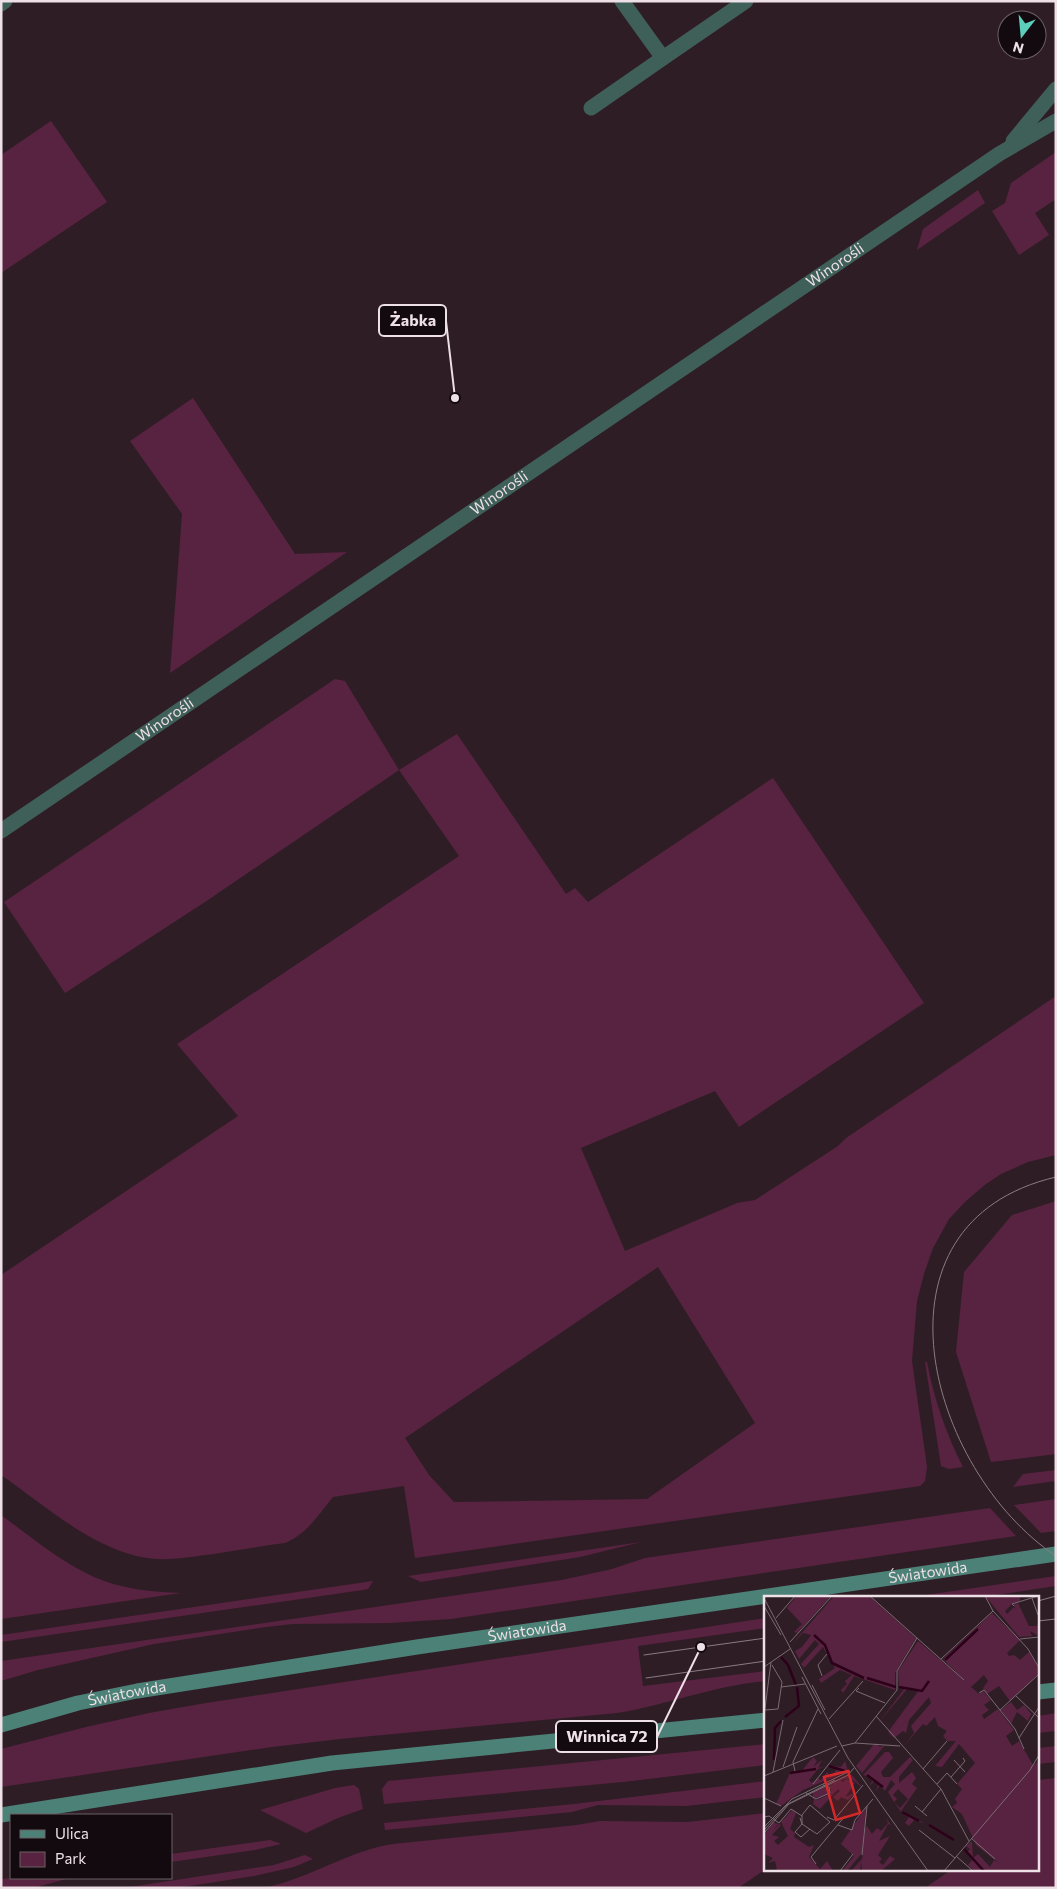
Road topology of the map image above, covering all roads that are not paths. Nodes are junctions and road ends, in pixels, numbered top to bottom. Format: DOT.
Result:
graph roads {
  1 [pos="5,1"];
  2 [pos="622,1"];
  3 [pos="746,1"];
  4 [pos="1,4"];
  5 [pos="663,58"];
  6 [pos="1056,89"];
  7 [pos="591,108"];
  8 [pos="1056,121"];
  9 [pos="999,154"];
  10 [pos="1,831"];
  11 [pos="1056,1554"];
  12 [pos="764,1596"];
  13 [pos="767,1596"];
  14 [pos="1056,1690"];
  15 [pos="1040,1692"];
  16 [pos="764,1720"];
  17 [pos="1,1725"];
  18 [pos="1,1815"];
  1 -- 4 [label="street"];
  2 -- 5 [label="street"];
  3 -- 5 [label="street"];
  5 -- 7 [label="street"];
  6 -- 9 [label="street, Winorośli"];
  8 -- 9 [label="street, Winorośli"];
  9 -- 10 [label="street, Winorośli"];
  11 -- 13 [label="street, Światowida"];
  12 -- 17 [label="street, Światowida"];
  14 -- 15 [label="street"];
  16 -- 18 [label="street"];
}
